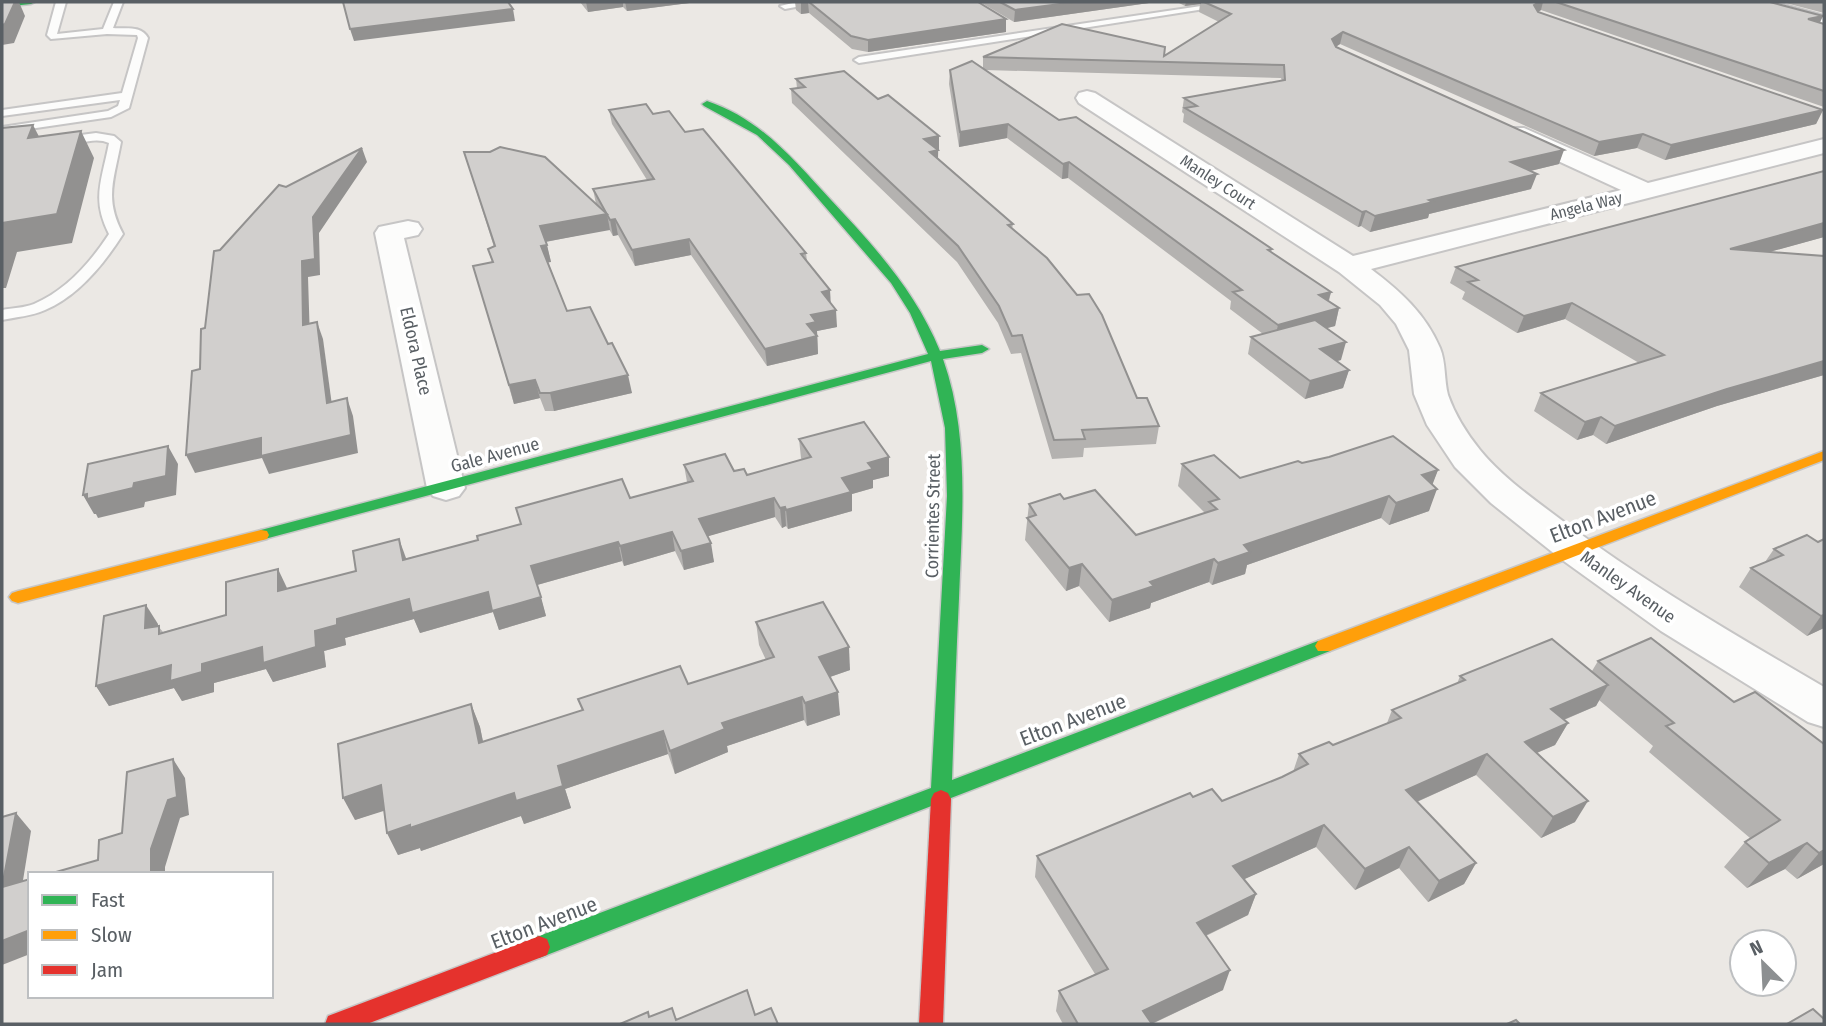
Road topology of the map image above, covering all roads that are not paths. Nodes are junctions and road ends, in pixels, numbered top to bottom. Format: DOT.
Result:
graph roads {
  1 [pos="31,2"];
  2 [pos="61,2"];
  3 [pos="118,2"];
  4 [pos="817,2"];
  5 [pos="1163,2"];
  6 [pos="1244,2"];
  7 [pos="1754,2"];
  8 [pos="2,5"];
  9 [pos="785,6"];
  10 [pos="1182,11"];
  11 [pos="1824,23"];
  12 [pos="1012,28"];
  13 [pos="107,32"];
  14 [pos="1023,34"];
  15 [pos="859,60"];
  16 [pos="126,96"];
  17 [pos="1087,98"];
  18 [pos="707,104"];
  19 [pos="2,113"];
  20 [pos="1493,122"];
  21 [pos="2,130"];
  22 [pos="42,144"];
  23 [pos="1824,146"];
  24 [pos="1645,191"];
  25 [pos="408,229"];
  26 [pos="1349,266"];
  27 [pos="2,315"];
  28 [pos="982,349"];
  29 [pos="936,356"];
  30 [pos="1824,455"];
  31 [pos="446,488"];
  32 [pos="1575,550"];
  33 [pos="18,597"];
  34 [pos="1824,709"];
  35 [pos="941,793"];
  36 [pos="337,1024"];
  37 [pos="932,1024"];
  1 -- 8 [label="street"];
  2 -- 13 [label="lane"];
  3 -- 13 [label="lane"];
  4 -- 9 [label="lane"];
  5 -- 10 [label="lane"];
  6 -- 10 [label="lane"];
  7 -- 11 [label="street"];
  10 -- 14 [label="lane"];
  12 -- 14 [label="lane"];
  13 -- 16 [label="lane"];
  14 -- 15 [label="lane"];
  16 -- 19 [label="lane"];
  16 -- 21 [label="lane"];
  17 -- 26 [label="street, Manley Court"];
  18 -- 29 [label="street, Corrientes Street"];
  20 -- 24 [label="street"];
  22 -- 27 [label="lane"];
  23 -- 24 [label="street, Angela Way"];
  24 -- 26 [label="street, Angela Way"];
  25 -- 31 [label="street, Eldora Place"];
  26 -- 32 [label="street, Manley Avenue"];
  28 -- 29 [label="street, Gale Avenue"];
  29 -- 31 [label="street, Gale Avenue"];
  29 -- 35 [label="street, Corrientes Street"];
  30 -- 32 [label="street, Elton Avenue"];
  31 -- 33 [label="street, Gale Avenue"];
  32 -- 34 [label="street, Manley Avenue"];
  32 -- 35 [label="street, Elton Avenue"];
  35 -- 36 [label="street, Elton Avenue"];
  35 -- 37 [label="street, Corrientes Street"];
}
